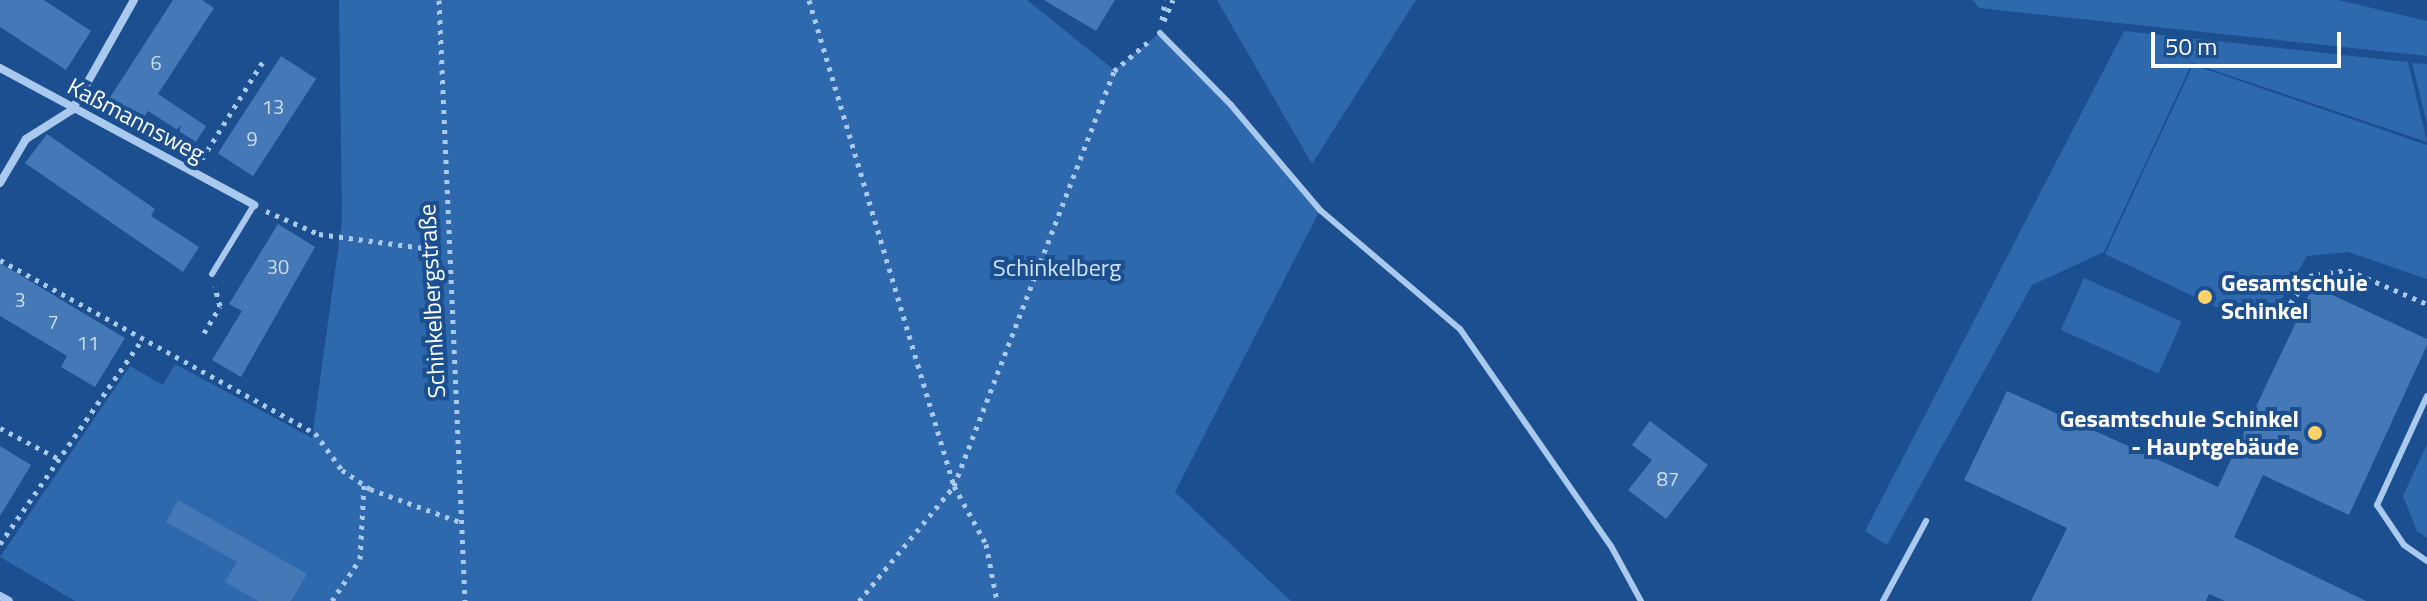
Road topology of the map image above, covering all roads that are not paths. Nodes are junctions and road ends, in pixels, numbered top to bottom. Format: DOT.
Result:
graph roads {
  1 [pos="134,0"];
  2 [pos="1160,33"];
  3 [pos="0,68"];
  4 [pos="72,110"];
  5 [pos="0,183"];
  6 [pos="254,205"];
  7 [pos="212,274"];
  8 [pos="2427,396"];
  9 [pos="1926,521"];
  10 [pos="2427,561"];
  11 [pos="0,596"];
  12 [pos="9,601"];
  13 [pos="1641,601"];
  14 [pos="1883,601"];
  1 -- 4 [label="street"];
  2 -- 13 [label="lane"];
  3 -- 4 [label="street, Kaßmannsweg"];
  4 -- 5 [label="street"];
  4 -- 6 [label="street, Kaßmannsweg"];
  6 -- 7 [label="lane"];
  8 -- 10 [label="lane"];
  9 -- 14 [label="lane"];
  11 -- 12 [label="street"];
}
